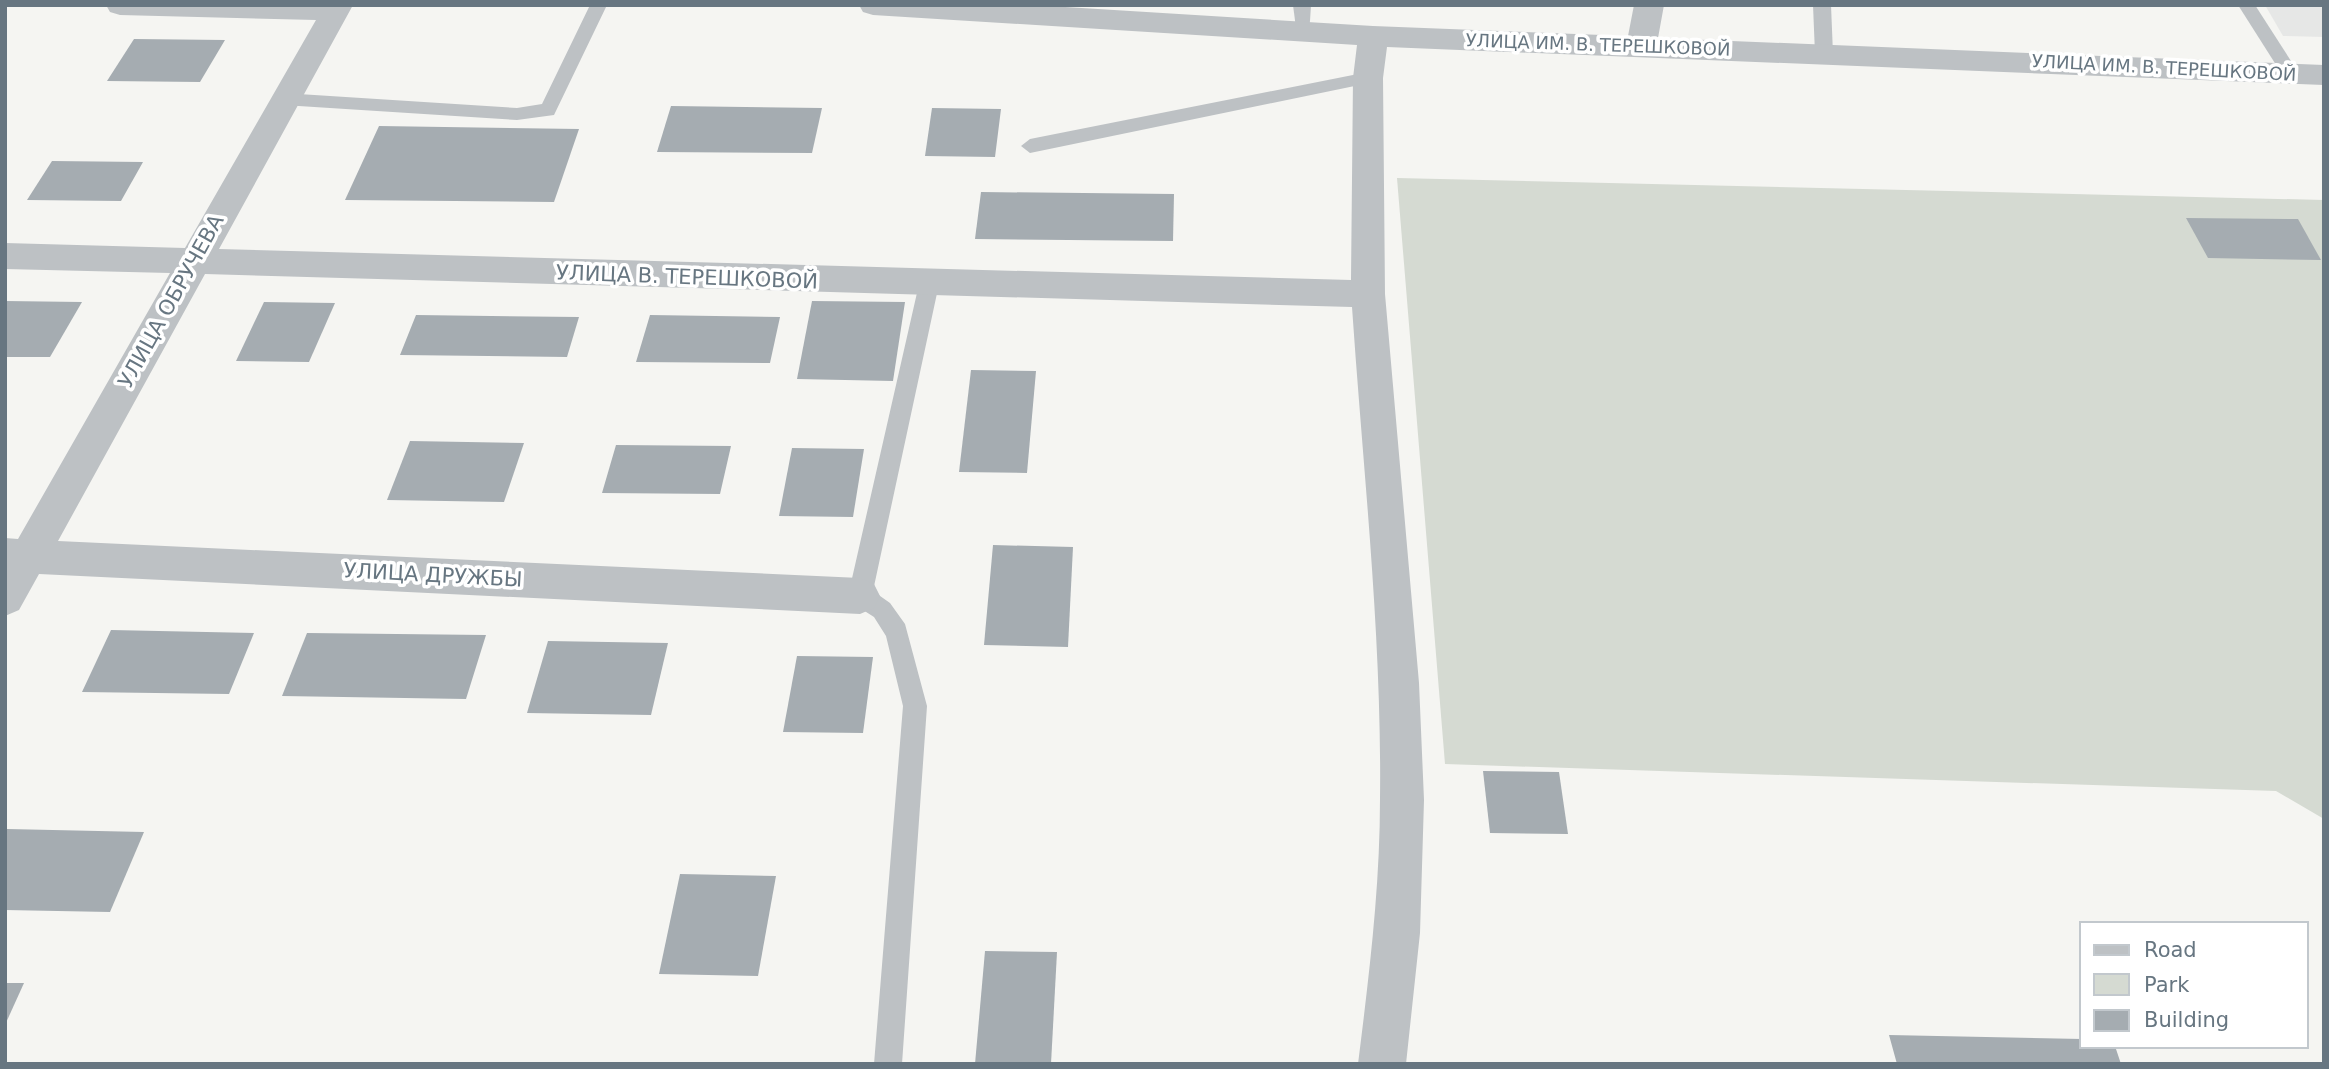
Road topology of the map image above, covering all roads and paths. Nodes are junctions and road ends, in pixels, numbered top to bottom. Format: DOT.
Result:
graph roads {
  1 [pos="120,5"];
  2 [pos="599,5"];
  3 [pos="873,5"];
  4 [pos="1649,5"];
  5 [pos="1822,5"];
  6 [pos="2246,5"];
  7 [pos="337,8"];
  8 [pos="1302,19"];
  9 [pos="1373,37"];
  10 [pos="1641,46"];
  11 [pos="1824,54"];
  12 [pos="2291,75"];
  13 [pos="2324,75"];
  14 [pos="1368,78"];
  15 [pos="283,99"];
  16 [pos="1030,146"];
  17 [pos="5,256"];
  18 [pos="193,263"];
  19 [pos="929,284"];
  20 [pos="1368,294"];
  21 [pos="17,555"];
  22 [pos="860,596"];
  23 [pos="5,597"];
  24 [pos="888,1064"];
  25 [pos="1382,1064"];
  1 -- 7 [label="street"];
  2 -- 15 [label="lane"];
  3 -- 8 [label="street, УЛИЦА ИМ. В. ТЕРЕШКОВОЙ"];
  4 -- 10 [label="street"];
  5 -- 11 [label="lane"];
  6 -- 12 [label="lane"];
  7 -- 15 [label="street, УЛИЦА ОБРУЧЕВА"];
  8 -- 9 [label="street, УЛИЦА ИМ. В. ТЕРЕШКОВОЙ"];
  9 -- 10 [label="street, УЛИЦА ИМ. В. ТЕРЕШКОВОЙ"];
  9 -- 14 [label="street"];
  10 -- 11 [label="street, УЛИЦА ИМ. В. ТЕРЕШКОВОЙ"];
  11 -- 12 [label="street, УЛИЦА ИМ. В. ТЕРЕШКОВОЙ"];
  12 -- 13 [label="street, УЛИЦА ИМ. В. ТЕРЕШКОВОЙ"];
  14 -- 16 [label="lane"];
  14 -- 20 [label="street"];
  15 -- 18 [label="street, УЛИЦА ОБРУЧЕВА"];
  17 -- 18 [label="street, УЛИЦА В. ТЕРЕШКОВОЙ"];
  18 -- 19 [label="street, УЛИЦА В. ТЕРЕШКОВОЙ"];
  18 -- 21 [label="street, УЛИЦА ОБРУЧЕВА"];
  19 -- 20 [label="street, УЛИЦА В. ТЕРЕШКОВОЙ"];
  19 -- 22 [label="lane"];
  20 -- 25 [label="street"];
  21 -- 22 [label="street, УЛИЦА ДРУЖБЫ"];
  21 -- 23 [label="street, УЛИЦА ОБРУЧЕВА"];
  22 -- 24 [label="lane"];
}
